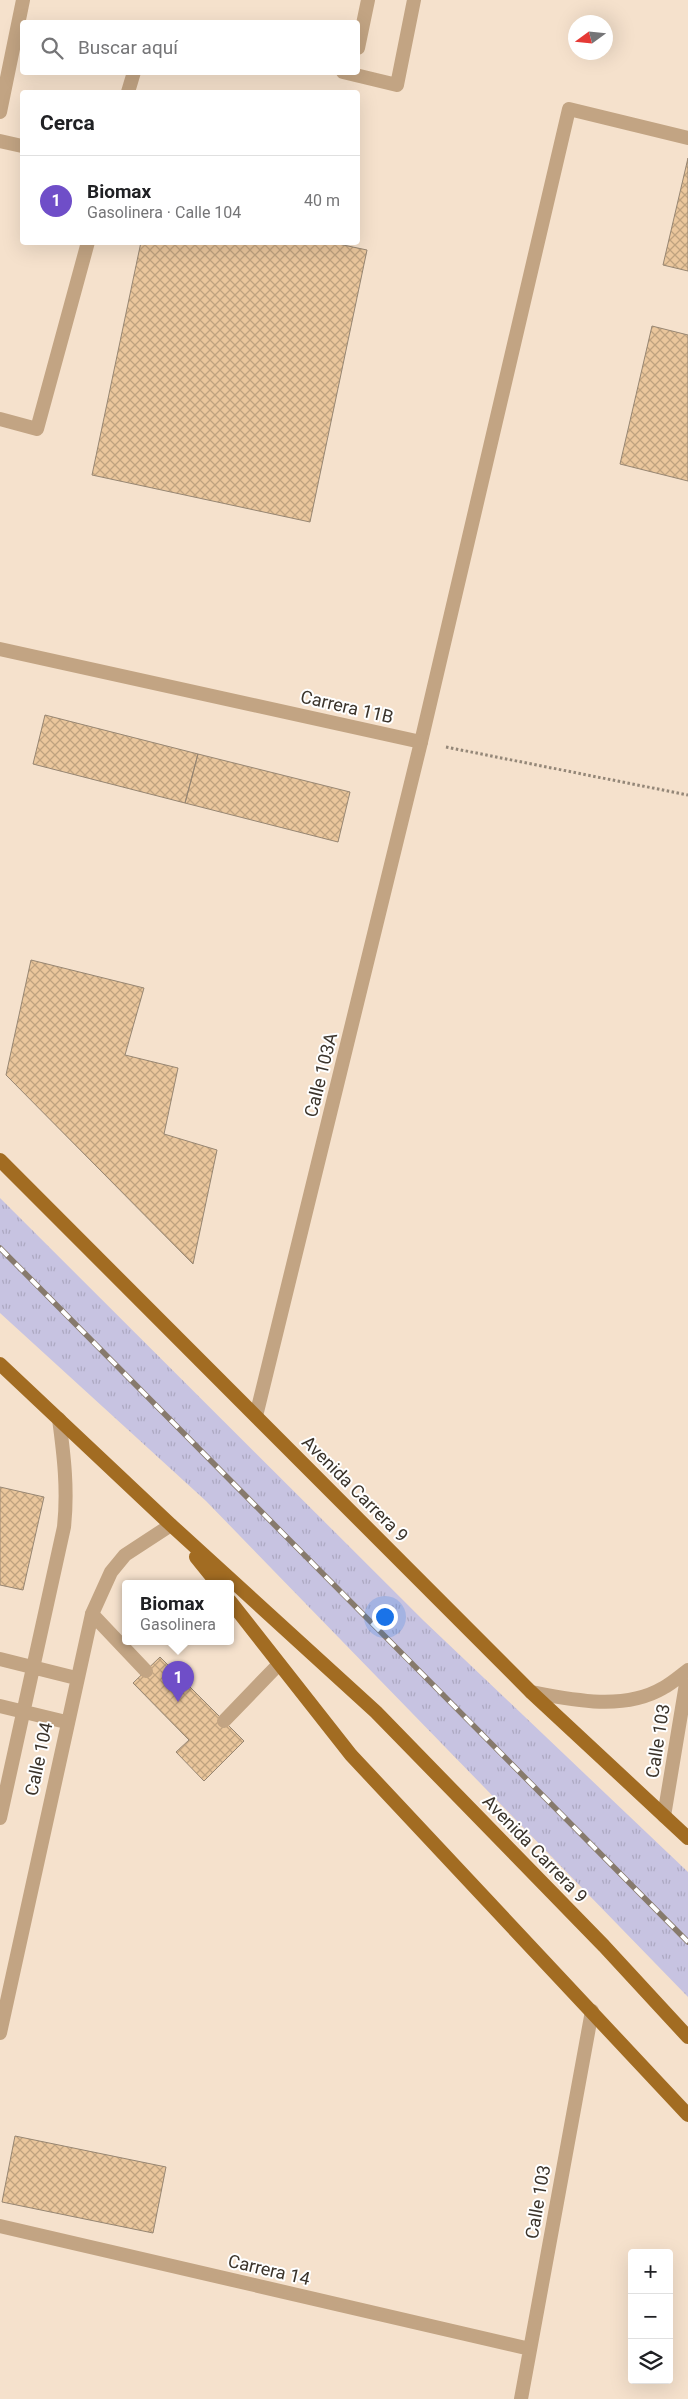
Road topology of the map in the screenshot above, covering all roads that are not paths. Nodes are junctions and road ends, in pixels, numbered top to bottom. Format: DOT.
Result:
graph roads {
  1 [pos="23,0"];
  2 [pos="368,0"];
  3 [pos="414,0"];
  4 [pos="360,38"];
  5 [pos="133,75"];
  6 [pos="357,75"];
  7 [pos="129,90"];
  8 [pos="0,112"];
  9 [pos="688,138"];
  10 [pos="0,141"];
  11 [pos="20,146"];
  12 [pos="87,245"];
  13 [pos="0,419"];
  14 [pos="1,652"];
  15 [pos="421,742"];
  16 [pos="0,1160"];
  17 [pos="0,1364"];
  18 [pos="256,1416"];
  19 [pos="59,1419"];
  20 [pos="171,1525"];
  21 [pos="215,1580"];
  22 [pos="231,1580"];
  23 [pos="234,1582"];
  24 [pos="234,1606"];
  25 [pos="92,1614"];
  26 [pos="0,1659"];
  27 [pos="280,1664"];
  28 [pos="33,1668"];
  29 [pos="146,1670"];
  30 [pos="688,1671"];
  31 [pos="76,1678"];
  32 [pos="530,1692"];
  33 [pos="0,1706"];
  34 [pos="24,1712"];
  35 [pos="224,1721"];
  36 [pos="66,1722"];
  37 [pos="664,1816"];
  38 [pos="0,1818"];
  39 [pos="688,1838"];
  40 [pos="592,2011"];
  41 [pos="0,2033"];
  42 [pos="688,2037"];
  43 [pos="688,2115"];
  44 [pos="0,2226"];
  45 [pos="530,2349"];
  46 [pos="521,2399"];
  1 -- 8 [label="street"];
  2 -- 4 [label="street"];
  3 -- 6 [label="street"];
  5 -- 7 [label="street"];
  9 -- 15 [label="street, Calle 103A"];
  10 -- 11 [label="street"];
  12 -- 13 [label="street"];
  14 -- 15 [label="street, Carrera 11B"];
  15 -- 18 [label="street, Calle 103A"];
  16 -- 18 [label="main road, Avenida Carrera 9"];
  17 -- 19 [label="main road, Avenida Carrera 9"];
  18 -- 32 [label="main road, Avenida Carrera 9"];
  19 -- 20 [label="main road, Avenida Carrera 9"];
  19 -- 28 [label="street, Calle 104"];
  20 -- 21 [label="main road"];
  20 -- 22 [label="main road, Avenida Carrera 9"];
  20 -- 25 [label="street, Calle 104"];
  23 -- 42 [label="main road, Avenida Carrera 9"];
  24 -- 27 [label="main road"];
  25 -- 29 [label="street"];
  25 -- 31 [label="street, Calle 104"];
  26 -- 28 [label="street"];
  27 -- 35 [label="street"];
  27 -- 40 [label="main road"];
  28 -- 31 [label="street"];
  28 -- 34 [label="street, Calle 104"];
  30 -- 32 [label="street, Calle 103"];
  30 -- 37 [label="street, Calle 103"];
  31 -- 36 [label="street, Calle 104"];
  32 -- 37 [label="main road, Avenida Carrera 9"];
  33 -- 34 [label="street"];
  34 -- 36 [label="street"];
  34 -- 38 [label="street, Calle 104"];
  36 -- 41 [label="street, Calle 104"];
  37 -- 39 [label="main road, Avenida Carrera 9"];
  40 -- 43 [label="main road"];
  40 -- 45 [label="street, Calle 103"];
  44 -- 45 [label="street, Carrera 14"];
  45 -- 46 [label="street, Calle 103"];
}
